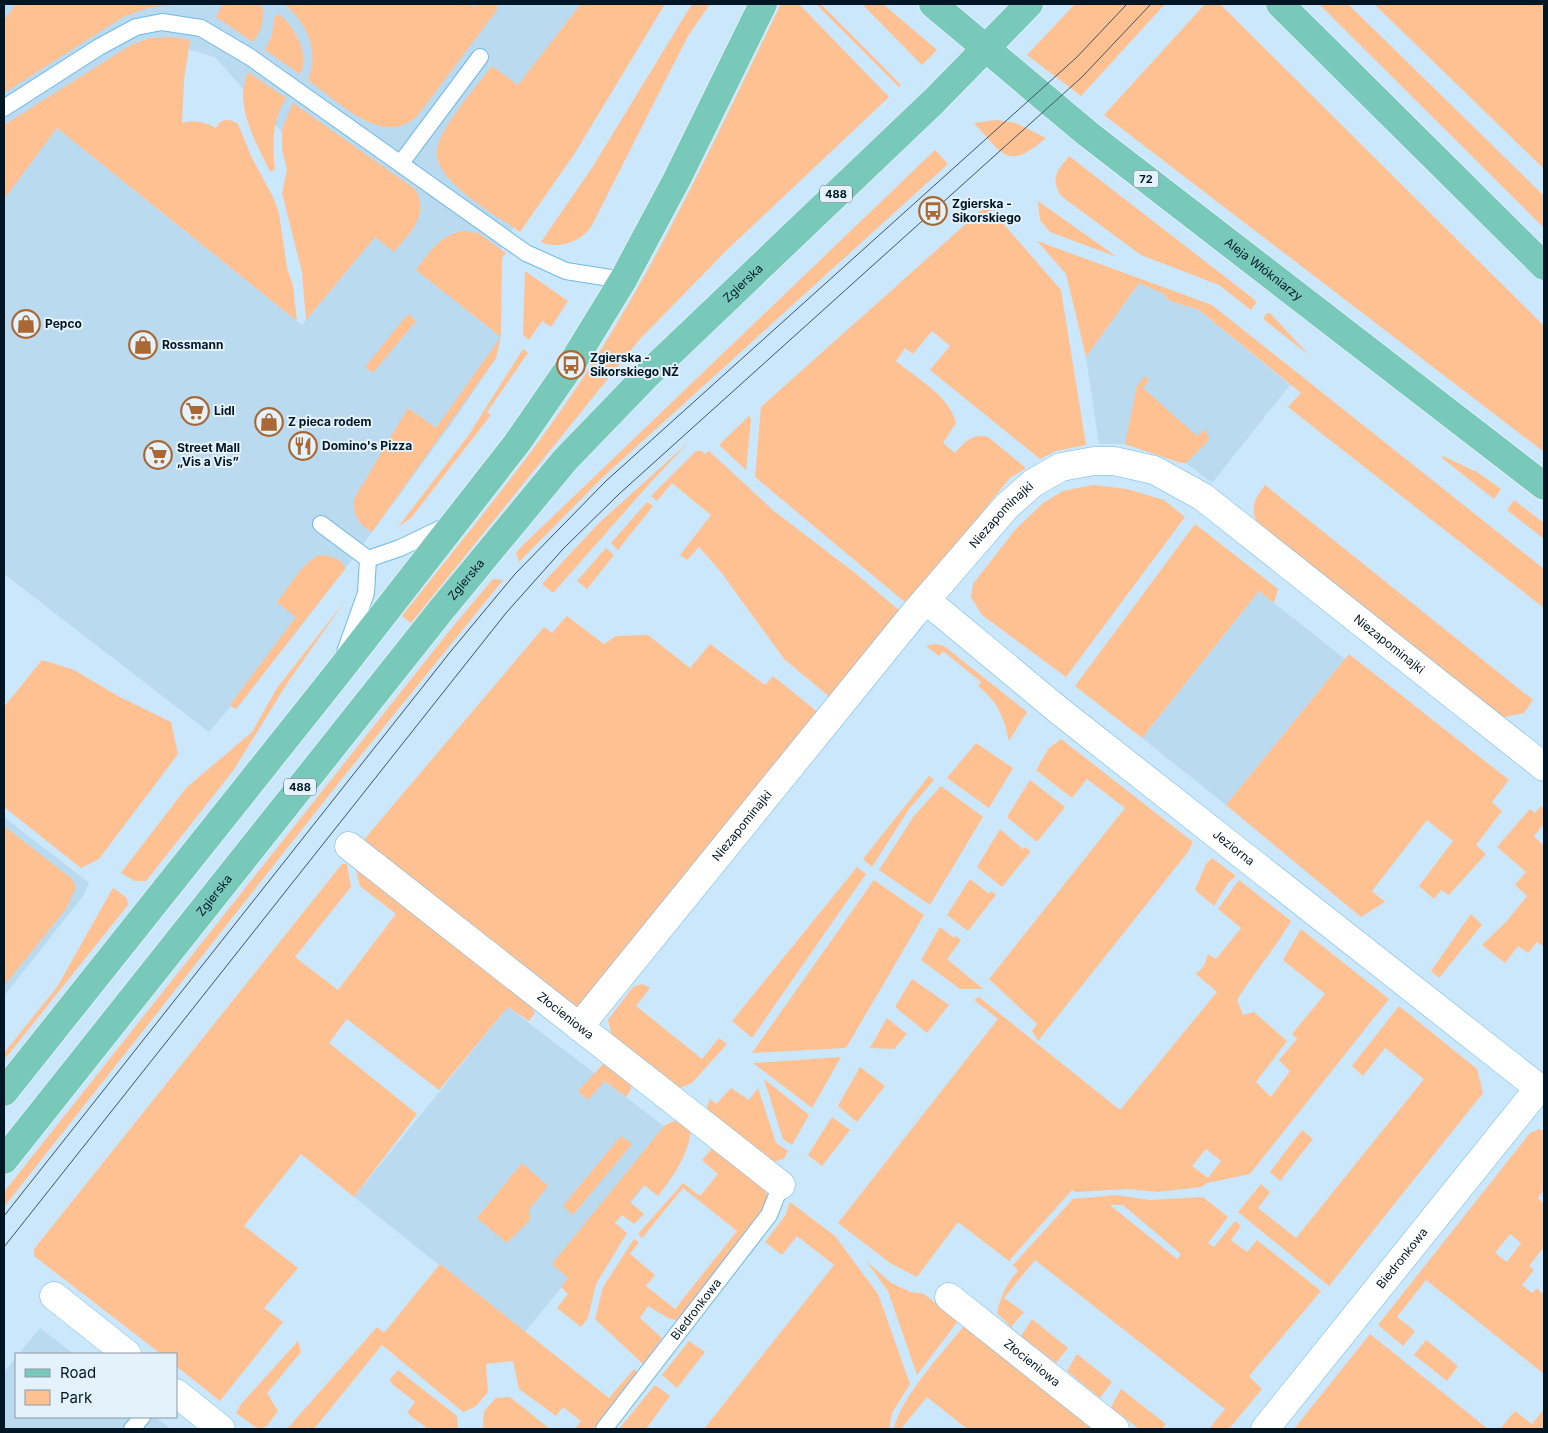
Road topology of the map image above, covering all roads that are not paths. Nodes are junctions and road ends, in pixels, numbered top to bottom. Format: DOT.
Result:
graph roads {
  1 [pos="763,4"];
  2 [pos="933,4"];
  3 [pos="1029,4"];
  4 [pos="1280,4"];
  5 [pos="986,49"];
  6 [pos="480,57"];
  7 [pos="4,108"];
  8 [pos="401,163"];
  9 [pos="1544,266"];
  10 [pos="623,280"];
  11 [pos="1544,486"];
  12 [pos="455,522"];
  13 [pos="321,524"];
  14 [pos="368,559"];
  15 [pos="926,600"];
  16 [pos="337,674"];
  17 [pos="1544,767"];
  18 [pos="349,846"];
  19 [pos="579,1027"];
  20 [pos="1542,1090"];
  21 [pos="4,1092"];
  22 [pos="4,1160"];
  23 [pos="780,1185"];
  24 [pos="54,1296"];
  25 [pos="949,1297"];
  26 [pos="126,1353"];
  27 [pos="178,1396"];
  28 [pos="141,1418"];
  29 [pos="132,1429"];
  30 [pos="221,1429"];
  31 [pos="604,1429"];
  32 [pos="1115,1429"];
  33 [pos="1265,1429"];
  1 -- 10 [label="main road"];
  2 -- 5 [label="main road, 72"];
  3 -- 5 [label="main road, Zgierska"];
  4 -- 9 [label="main road"];
  5 -- 11 [label="main road, Aleja Włókniarzy / 72"];
  5 -- 22 [label="main road, Zgierska / 488"];
  6 -- 8 [label="lane"];
  7 -- 8 [label="lane"];
  8 -- 10 [label="lane"];
  10 -- 12 [label="main road"];
  12 -- 14 [label="lane"];
  12 -- 16 [label="main road"];
  13 -- 14 [label="lane"];
  14 -- 16 [label="lane"];
  15 -- 17 [label="street, Niezapominajki"];
  15 -- 19 [label="street, Niezapominajki"];
  15 -- 20 [label="street, Jeziorna"];
  16 -- 21 [label="main road"];
  18 -- 19 [label="street, Złocieniowa"];
  19 -- 23 [label="street, Złocieniowa"];
  20 -- 33 [label="street, Biedronkowa"];
  23 -- 31 [label="lane, Biedronkowa"];
  24 -- 26 [label="street"];
  25 -- 32 [label="street, Złocieniowa"];
  27 -- 30 [label="street"];
  28 -- 29 [label="lane"];
}
